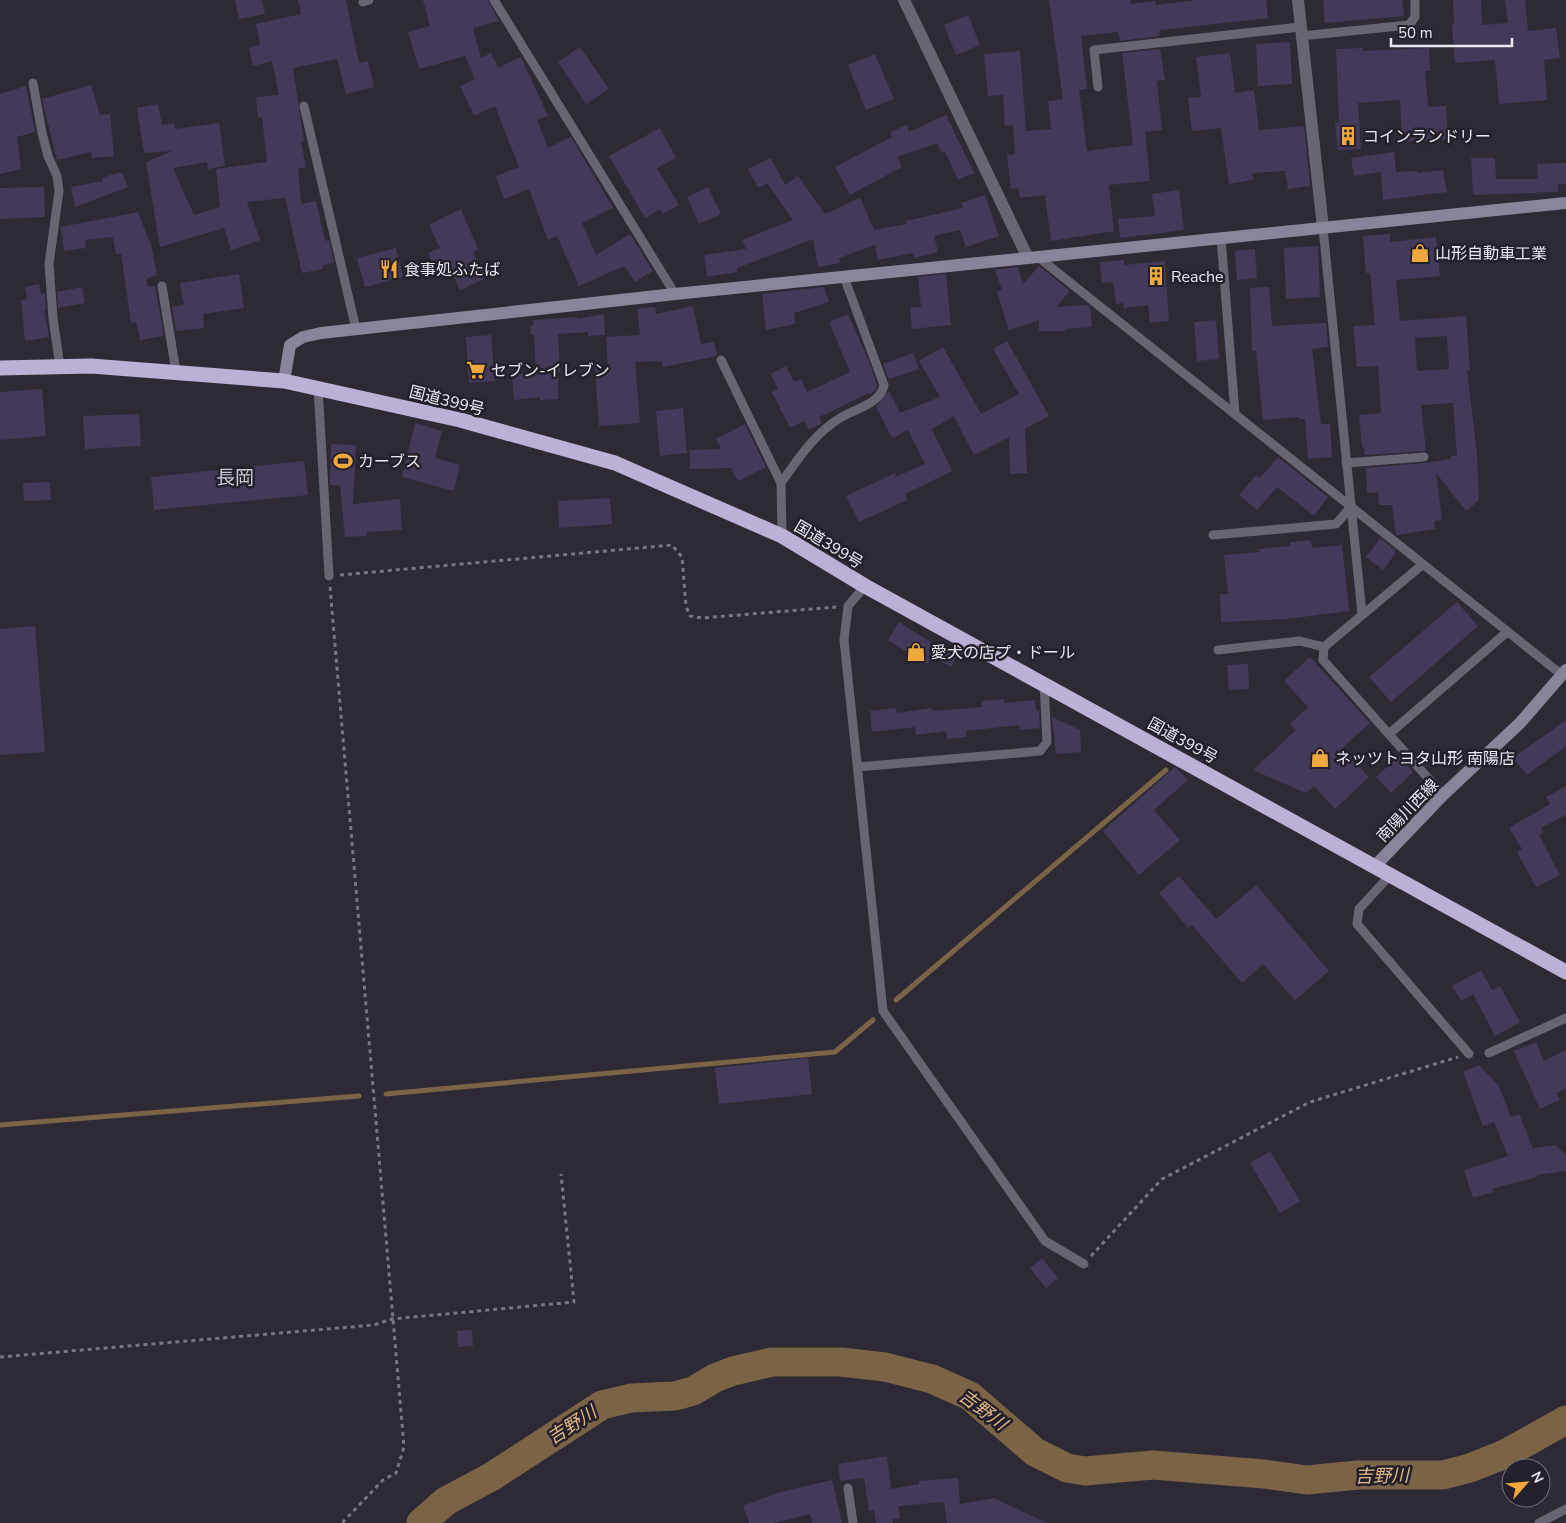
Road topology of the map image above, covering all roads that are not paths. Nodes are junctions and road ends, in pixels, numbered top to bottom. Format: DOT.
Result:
graph roads {
  1 [pos="494,0"];
  2 [pos="904,0"];
  3 [pos="1298,0"];
  4 [pos="1415,0"];
  5 [pos="1301,32"];
  6 [pos="33,83"];
  7 [pos="1098,87"];
  8 [pos="304,106"];
  9 [pos="1566,203"];
  10 [pos="1323,228"];
  11 [pos="1221,238"];
  12 [pos="1033,258"];
  13 [pos="844,277"];
  14 [pos="162,286"];
  15 [pos="675,294"];
  16 [pos="356,329"];
  17 [pos="722,360"];
  18 [pos="60,367"];
  19 [pos="0,368"];
  20 [pos="176,372"];
  21 [pos="284,381"];
  22 [pos="318,387"];
  23 [pos="1235,413"];
  24 [pos="1424,457"];
  25 [pos="1346,462"];
  26 [pos="780,483"];
  27 [pos="1350,508"];
  28 [pos="1213,535"];
  29 [pos="782,536"];
  30 [pos="1422,564"];
  31 [pos="329,576"];
  32 [pos="864,586"];
  33 [pos="1362,614"];
  34 [pos="1507,632"];
  35 [pos="1324,647"];
  36 [pos="1218,650"];
  37 [pos="1564,673"];
  38 [pos="1044,683"];
  39 [pos="1389,734"];
  40 [pos="858,768"];
  41 [pos="1443,795"];
  42 [pos="1376,866"];
  43 [pos="1391,874"];
  44 [pos="1566,972"];
  45 [pos="1566,1018"];
  46 [pos="1489,1053"];
  47 [pos="1469,1054"];
  48 [pos="1084,1264"];
  49 [pos="848,1488"];
  50 [pos="1566,1509"];
  51 [pos="853,1523"];
  52 [pos="1539,1523"];
  1 -- 15 [label="lane"];
  2 -- 12 [label="street"];
  3 -- 5 [label="street"];
  4 -- 5 [label="lane"];
  5 -- 7 [label="lane"];
  5 -- 10 [label="street"];
  6 -- 18 [label="lane"];
  8 -- 16 [label="lane"];
  9 -- 10 [label="street"];
  10 -- 11 [label="street"];
  10 -- 25 [label="lane"];
  11 -- 12 [label="street"];
  11 -- 23 [label="lane"];
  12 -- 13 [label="street"];
  12 -- 23 [label="lane"];
  13 -- 15 [label="street"];
  13 -- 26 [label="lane"];
  14 -- 20 [label="lane"];
  15 -- 16 [label="street"];
  16 -- 21 [label="street"];
  17 -- 26 [label="lane"];
  18 -- 19 [label="highway, 国道399号"];
  18 -- 20 [label="highway, 国道399号"];
  20 -- 21 [label="highway, 国道399号"];
  21 -- 22 [label="highway, 国道399号"];
  22 -- 29 [label="highway, 国道399号"];
  22 -- 31 [label="lane"];
  23 -- 27 [label="lane"];
  24 -- 25 [label="lane"];
  25 -- 27 [label="lane"];
  26 -- 29 [label="lane"];
  27 -- 28 [label="lane"];
  27 -- 30 [label="lane"];
  27 -- 33 [label="lane"];
  29 -- 32 [label="highway, 国道399号"];
  30 -- 33 [label="lane"];
  30 -- 34 [label="lane"];
  32 -- 38 [label="highway, 国道399号"];
  32 -- 40 [label="lane"];
  33 -- 35 [label="lane"];
  34 -- 37 [label="lane"];
  34 -- 39 [label="lane"];
  35 -- 36 [label="lane"];
  35 -- 39 [label="lane"];
  37 -- 41 [label="street, 南陽川西線"];
  38 -- 40 [label="lane"];
  38 -- 42 [label="highway, 国道399号"];
  39 -- 41 [label="lane"];
  40 -- 48 [label="lane"];
  41 -- 42 [label="street, 南陽川西線"];
  42 -- 43 [label="highway, 国道399号"];
  43 -- 44 [label="highway, 国道399号"];
  43 -- 47 [label="lane"];
  45 -- 46 [label="lane"];
  49 -- 51 [label="lane"];
  50 -- 52 [label="lane"];
}
